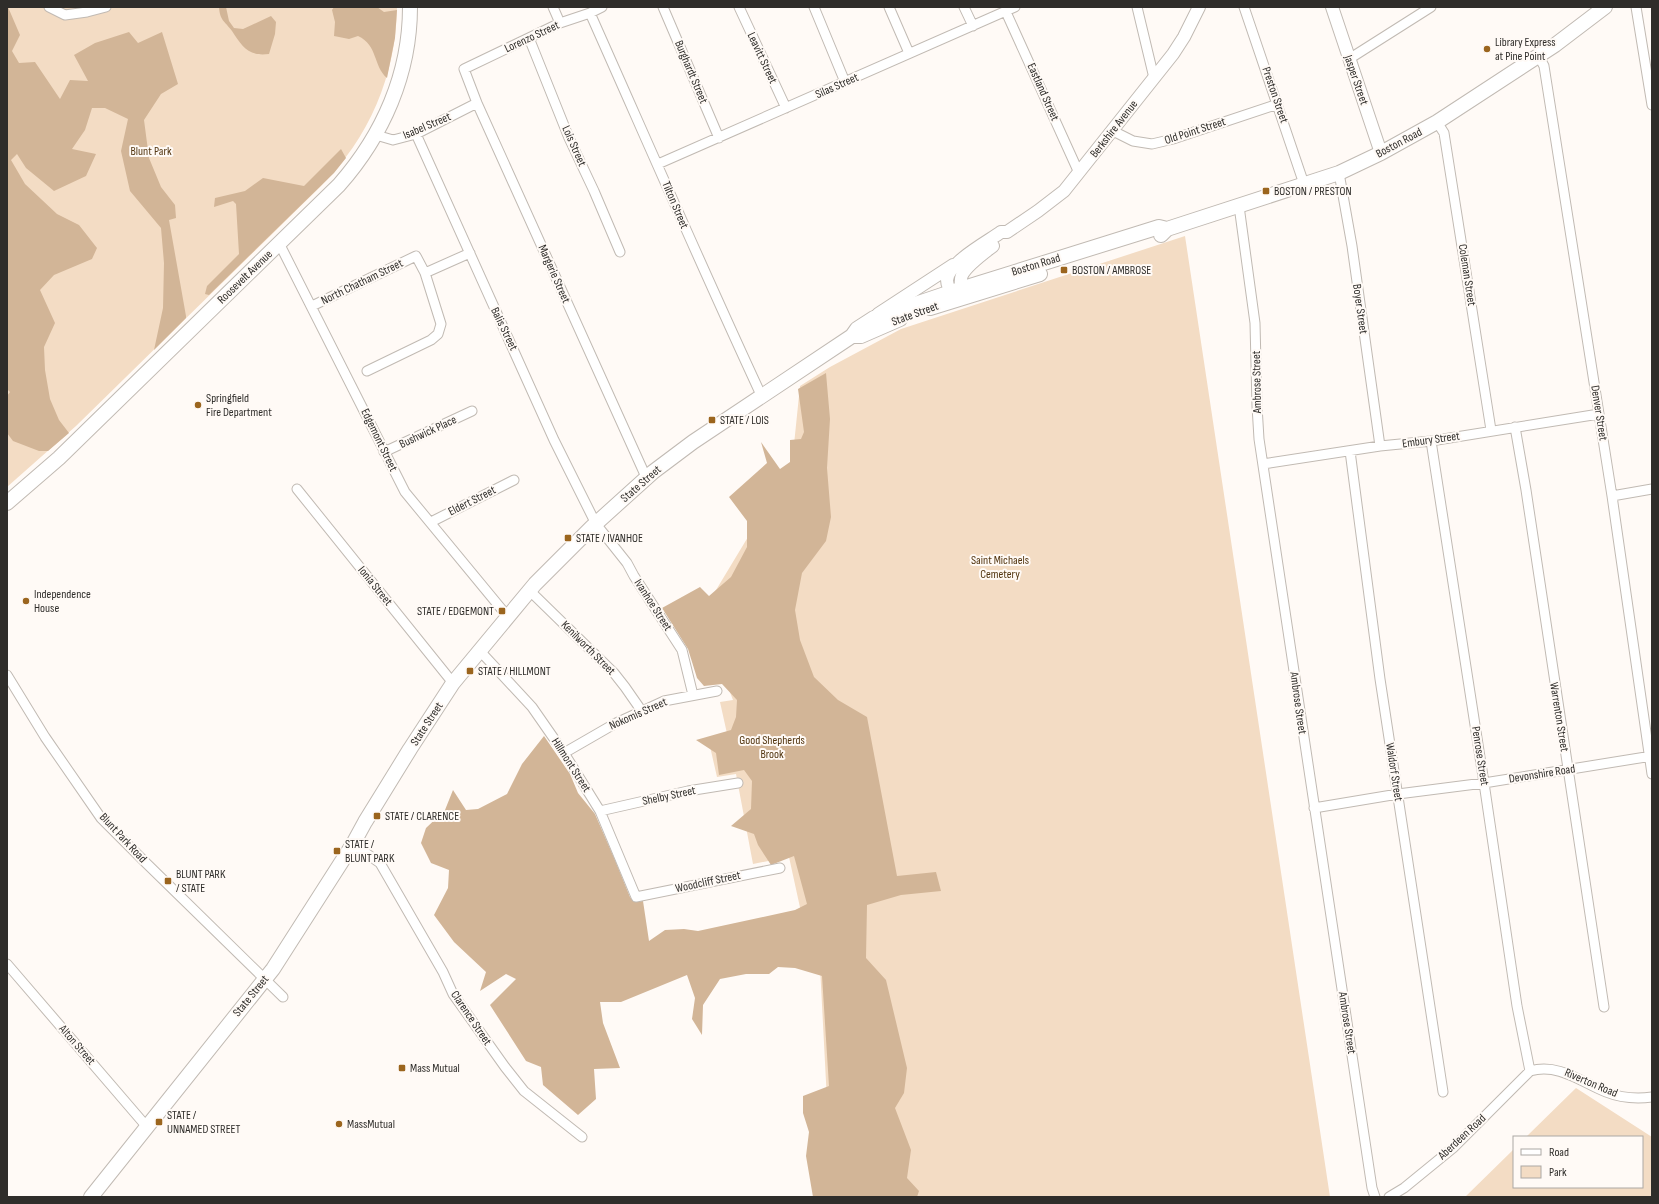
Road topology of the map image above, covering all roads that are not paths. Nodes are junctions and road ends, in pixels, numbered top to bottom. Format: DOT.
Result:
graph roads {
  1 [pos="50,7"];
  2 [pos="106,7"];
  3 [pos="410,7"];
  4 [pos="553,7"];
  5 [pos="602,7"];
  6 [pos="663,7"];
  7 [pos="739,7"];
  8 [pos="814,7"];
  9 [pos="889,7"];
  10 [pos="964,7"];
  11 [pos="1015,7"];
  12 [pos="1137,7"];
  13 [pos="1199,7"];
  14 [pos="1244,7"];
  15 [pos="1332,7"];
  16 [pos="1431,7"];
  17 [pos="1605,7"];
  18 [pos="1636,7"];
  19 [pos="1006,12"];
  20 [pos="590,13"];
  21 [pos="560,23"];
  22 [pos="973,26"];
  23 [pos="529,38"];
  24 [pos="909,53"];
  25 [pos="1538,55"];
  26 [pos="1349,59"];
  27 [pos="464,69"];
  28 [pos="1154,78"];
  29 [pos="845,82"];
  30 [pos="477,104"];
  31 [pos="1278,104"];
  32 [pos="1652,105"];
  33 [pos="786,108"];
  34 [pos="1438,122"];
  35 [pos="1112,132"];
  36 [pos="416,134"];
  37 [pos="376,135"];
  38 [pos="719,138"];
  39 [pos="1382,153"];
  40 [pos="658,164"];
  41 [pos="1079,173"];
  42 [pos="1339,173"];
  43 [pos="1304,184"];
  44 [pos="1239,206"];
  45 [pos="1007,232"];
  46 [pos="279,243"];
  47 [pos="620,252"];
  48 [pos="470,253"];
  49 [pos="959,261"];
  50 [pos="425,273"];
  51 [pos="958,295"];
  52 [pos="312,306"];
  53 [pos="874,318"];
  54 [pos="852,336"];
  55 [pos="367,371"];
  56 [pos="762,397"];
  57 [pos="472,411"];
  58 [pos="1599,414"];
  59 [pos="1515,427"];
  60 [pos="1491,430"];
  61 [pos="1431,441"];
  62 [pos="1380,446"];
  63 [pos="1350,451"];
  64 [pos="384,452"];
  65 [pos="1263,464"];
  66 [pos="646,477"];
  67 [pos="514,480"];
  68 [pos="297,489"];
  69 [pos="1652,489"];
  70 [pos="1612,496"];
  71 [pos="7,503"];
  72 [pos="431,522"];
  73 [pos="596,524"];
  74 [pos="530,591"];
  75 [pos="508,617"];
  76 [pos="480,651"];
  77 [pos="7,676"];
  78 [pos="454,683"];
  79 [pos="717,690"];
  80 [pos="693,695"];
  81 [pos="641,710"];
  82 [pos="564,753"];
  83 [pos="1651,756"];
  84 [pos="1567,770"];
  85 [pos="1652,774"];
  86 [pos="738,783"];
  87 [pos="1484,783"];
  88 [pos="1398,794"];
  89 [pos="1314,808"];
  90 [pos="600,811"];
  91 [pos="352,844"];
  92 [pos="780,868"];
  93 [pos="636,897"];
  94 [pos="7,964"];
  95 [pos="264,980"];
  96 [pos="283,997"];
  97 [pos="1604,1007"];
  98 [pos="1530,1071"];
  99 [pos="1443,1092"];
  100 [pos="1652,1097"];
  101 [pos="147,1127"];
  102 [pos="582,1137"];
  103 [pos="91,1197"];
  104 [pos="1375,1197"];
  105 [pos="1389,1197"];
  1 -- 2 [label="street"];
  3 -- 37 [label="main road, Roosevelt Avenue"];
  4 -- 21 [label="street"];
  5 -- 20 [label="street, Lorenzo Street"];
  6 -- 38 [label="street, Burghardt Street"];
  7 -- 33 [label="street, Leavitt Street"];
  8 -- 29 [label="street"];
  9 -- 24 [label="street"];
  10 -- 22 [label="street"];
  11 -- 19 [label="street, Silas Street"];
  12 -- 28 [label="street"];
  13 -- 28 [label="main road, Berkshire Avenue"];
  14 -- 31 [label="street, Preston Street"];
  15 -- 26 [label="main road, Jasper Street"];
  16 -- 26 [label="street"];
  17 -- 25 [label="main road, Boston Road"];
  18 -- 32 [label="street"];
  19 -- 22 [label="street, Silas Street"];
  19 -- 41 [label="street, Eastland Street"];
  20 -- 21 [label="street, Lorenzo Street"];
  20 -- 40 [label="street, Tilton Street"];
  21 -- 23 [label="street, Lorenzo Street"];
  22 -- 24 [label="street, Silas Street"];
  23 -- 27 [label="street, Lorenzo Street"];
  23 -- 47 [label="street, Lois Street"];
  24 -- 29 [label="street, Silas Street"];
  25 -- 34 [label="main road, Boston Road"];
  25 -- 58 [label="street, Denver Street"];
  26 -- 39 [label="main road, Jasper Street"];
  27 -- 30 [label="street, Margerie Street"];
  28 -- 35 [label="main road, Berkshire Avenue"];
  29 -- 33 [label="street, Silas Street"];
  30 -- 36 [label="street, Isabel Street"];
  30 -- 66 [label="street, Margerie Street"];
  31 -- 35 [label="street, Old Point Street"];
  31 -- 43 [label="street, Preston Street"];
  33 -- 38 [label="street, Silas Street"];
  34 -- 39 [label="main road, Boston Road"];
  34 -- 60 [label="street, Coleman Street"];
  35 -- 41 [label="main road, Berkshire Avenue"];
  36 -- 37 [label="street, Isabel Street"];
  36 -- 48 [label="street, Balis Street"];
  37 -- 46 [label="main road, Roosevelt Avenue"];
  38 -- 40 [label="street, Silas Street"];
  39 -- 42 [label="main road, Boston Road"];
  40 -- 56 [label="street, Tilton Street"];
  41 -- 45 [label="main road, Berkshire Avenue"];
  42 -- 43 [label="main road, Boston Road"];
  42 -- 62 [label="street, Boyer Street"];
  43 -- 44 [label="main road, Boston Road"];
  44 -- 51 [label="main road, Boston Road"];
  44 -- 65 [label="street, Ambrose Street"];
  45 -- 49 [label="main road, Berkshire Avenue"];
  45 -- 51 [label="main road, Berkshire Avenue"];
  46 -- 52 [label="street, Edgemont Street"];
  46 -- 71 [label="main road, Roosevelt Avenue"];
  48 -- 50 [label="street"];
  48 -- 73 [label="street, Balis Street"];
  49 -- 51 [label="main road, Berkshire Avenue"];
  49 -- 53 [label="main road"];
  50 -- 52 [label="street, North Chatham Street"];
  50 -- 55 [label="street"];
  51 -- 53 [label="main road, State Street"];
  51 -- 54 [label="main road, State Street"];
  52 -- 64 [label="street, Edgemont Street"];
  53 -- 54 [label="main road, State Street"];
  54 -- 56 [label="main road, State Street"];
  56 -- 66 [label="main road, State Street"];
  57 -- 64 [label="street, Bushwick Place"];
  58 -- 59 [label="street, Embury Street"];
  58 -- 70 [label="street, Denver Street"];
  59 -- 60 [label="street, Embury Street"];
  59 -- 84 [label="street, Warrenton Street"];
  60 -- 61 [label="street, Embury Street"];
  61 -- 62 [label="street, Embury Street"];
  61 -- 87 [label="street, Penrose Street"];
  62 -- 63 [label="street, Embury Street"];
  63 -- 65 [label="street, Embury Street"];
  63 -- 88 [label="street, Waldorf Street"];
  64 -- 72 [label="street, Edgemont Street"];
  65 -- 89 [label="street, Ambrose Street"];
  66 -- 73 [label="main road, State Street"];
  67 -- 72 [label="street, Eldert Street"];
  68 -- 78 [label="street, Ionia Street"];
  69 -- 70 [label="street"];
  70 -- 83 [label="street, Denver Street"];
  72 -- 75 [label="street, Edgemont Street"];
  73 -- 74 [label="main road, State Street"];
  73 -- 80 [label="street, Ivanhoe Street"];
  74 -- 75 [label="main road, State Street"];
  74 -- 81 [label="street, Kenilworth Street"];
  75 -- 76 [label="main road, State Street"];
  76 -- 78 [label="main road, State Street"];
  76 -- 82 [label="street, Hillmont Street"];
  77 -- 95 [label="street, Blunt Park Road"];
  78 -- 91 [label="main road, State Street"];
  79 -- 80 [label="street, Nokomis Street"];
  80 -- 81 [label="street, Nokomis Street"];
  81 -- 82 [label="street, Nokomis Street"];
  82 -- 90 [label="street, Hillmont Street"];
  83 -- 84 [label="street, Devonshire Road"];
  83 -- 85 [label="street, Denver Street"];
  84 -- 87 [label="street, Devonshire Road"];
  84 -- 97 [label="street, Warrenton Street"];
  86 -- 90 [label="street, Shelby Street"];
  87 -- 88 [label="street, Devonshire Road"];
  87 -- 98 [label="street, Penrose Street"];
  88 -- 89 [label="street, Devonshire Road"];
  88 -- 99 [label="street, Waldorf Street"];
  89 -- 104 [label="street, Ambrose Street"];
  90 -- 93 [label="street, Hillmont Street"];
  91 -- 95 [label="main road, State Street"];
  91 -- 102 [label="street, Clarence Street"];
  92 -- 93 [label="street, Woodcliff Street"];
  94 -- 101 [label="street, Alton Street"];
  95 -- 96 [label="street, Blunt Park Road"];
  95 -- 101 [label="main road, State Street"];
  98 -- 100 [label="street, Riverton Road"];
  98 -- 105 [label="street, Aberdeen Road"];
  101 -- 103 [label="main road, State Street"];
}
